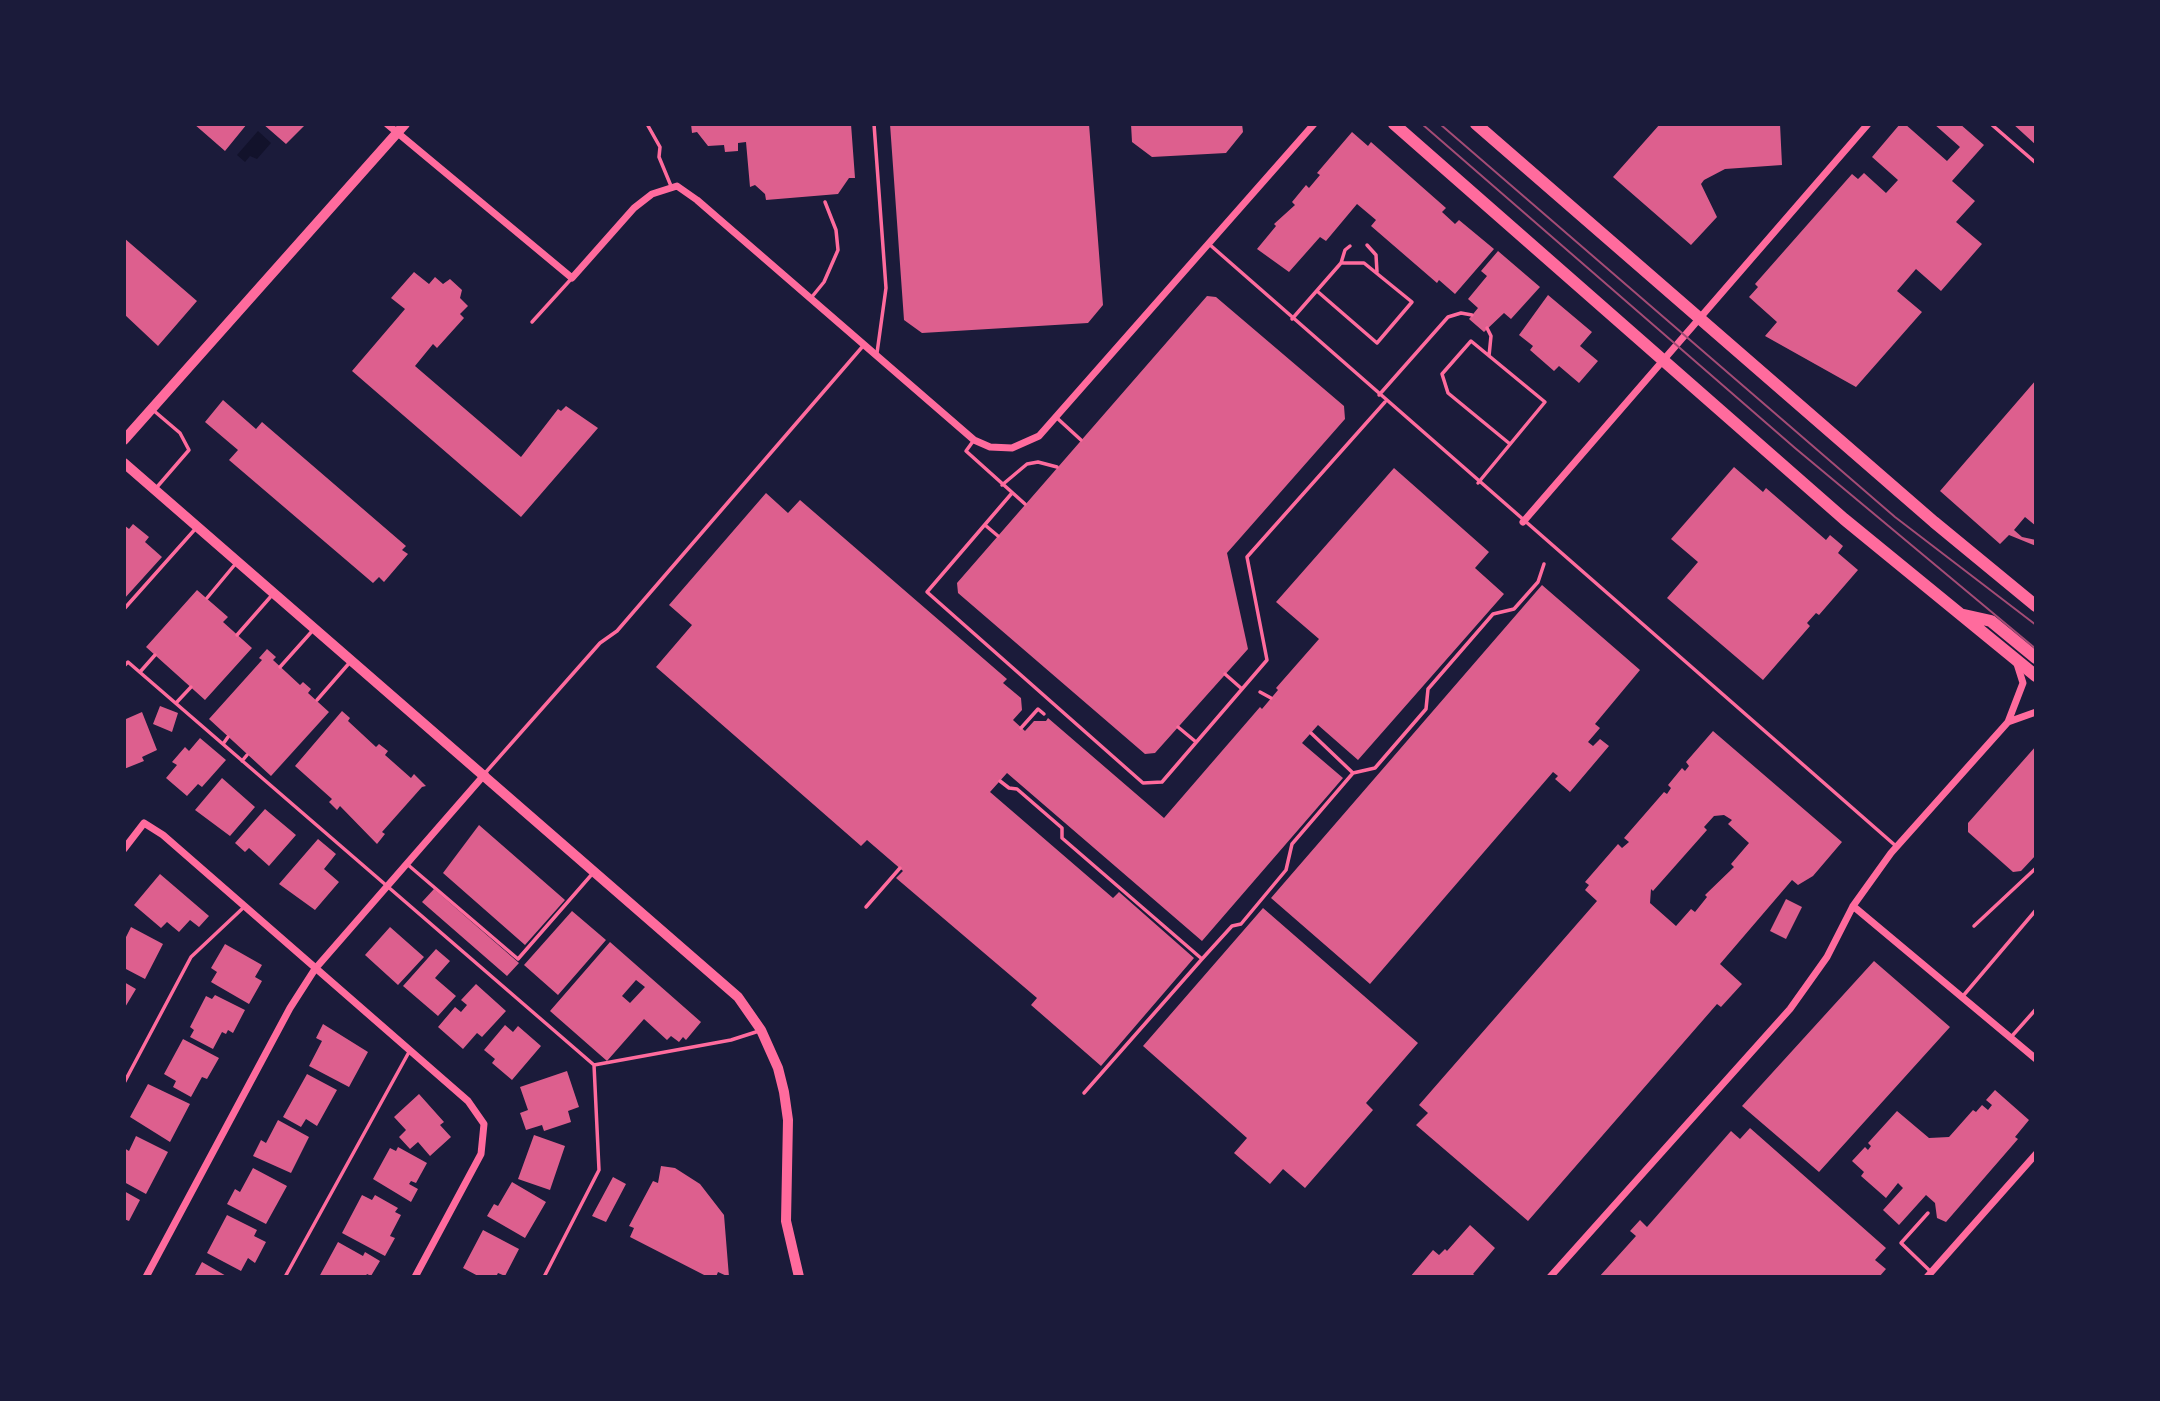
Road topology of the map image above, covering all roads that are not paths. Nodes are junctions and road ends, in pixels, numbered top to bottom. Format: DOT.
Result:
graph roads {
  1 [pos="387,124"];
  2 [pos="405,124"];
  3 [pos="647,124"];
  4 [pos="874,124"];
  5 [pos="1314,124"];
  6 [pos="1394,124"];
  7 [pos="1476,124"];
  8 [pos="1868,124"];
  9 [pos="1991,124"];
  10 [pos="397,133"];
  11 [pos="2036,163"];
  12 [pos="672,188"];
  13 [pos="825,202"];
  14 [pos="1209,244"];
  15 [pos="1367,245"];
  16 [pos="1350,246"];
  17 [pos="1341,262"];
  18 [pos="1377,272"];
  19 [pos="572,278"];
  20 [pos="1317,291"];
  21 [pos="811,298"];
  22 [pos="1472,315"];
  23 [pos="1699,318"];
  24 [pos="1292,319"];
  25 [pos="532,322"];
  26 [pos="1487,328"];
  27 [pos="864,345"];
  28 [pos="876,355"];
  29 [pos="1489,356"];
  30 [pos="1663,360"];
  31 [pos="1380,396"];
  32 [pos="1386,401"];
  33 [pos="152,409"];
  34 [pos="1055,417"];
  35 [pos="124,440"];
  36 [pos="974,440"];
  37 [pos="1081,440"];
  38 [pos="1510,444"];
  39 [pos="124,463"];
  40 [pos="1058,467"];
  41 [pos="1478,483"];
  42 [pos="1002,485"];
  43 [pos="155,489"];
  44 [pos="1012,493"];
  45 [pos="1025,504"];
  46 [pos="1523,522"];
  47 [pos="985,525"];
  48 [pos="198,526"];
  49 [pos="998,536"];
  50 [pos="238,560"];
  51 [pos="275,592"];
  52 [pos="207,598"];
  53 [pos="2036,606"];
  54 [pos="124,609"];
  55 [pos="1960,614"];
  56 [pos="316,627"];
  57 [pos="237,635"];
  58 [pos="155,655"];
  59 [pos="2011,655"];
  60 [pos="2036,658"];
  61 [pos="352,659"];
  62 [pos="124,666"];
  63 [pos="280,667"];
  64 [pos="140,673"];
  65 [pos="1226,674"];
  66 [pos="2036,676"];
  67 [pos="191,687"];
  68 [pos="1242,689"];
  69 [pos="317,701"];
  70 [pos="176,703"];
  71 [pos="2036,712"];
  72 [pos="2008,722"];
  73 [pos="1178,727"];
  74 [pos="228,737"];
  75 [pos="1196,743"];
  76 [pos="223,744"];
  77 [pos="247,755"];
  78 [pos="242,761"];
  79 [pos="485,774"];
  80 [pos="1897,847"];
  81 [pos="124,849"];
  82 [pos="407,864"];
  83 [pos="2036,868"];
  84 [pos="595,871"];
  85 [pos="387,887"];
  86 [pos="1853,906"];
  87 [pos="243,908"];
  88 [pos="2036,910"];
  89 [pos="1974,926"];
  90 [pos="316,969"];
  91 [pos="1963,996"];
  92 [pos="2036,1009"];
  93 [pos="761,1030"];
  94 [pos="2011,1037"];
  95 [pos="410,1050"];
  96 [pos="2036,1059"];
  97 [pos="594,1065"];
  98 [pos="124,1083"];
  99 [pos="2036,1154"];
  100 [pos="1928,1213"];
  101 [pos="1929,1275"];
  102 [pos="146,1277"];
  103 [pos="285,1277"];
  104 [pos="415,1277"];
  105 [pos="544,1277"];
  106 [pos="799,1277"];
  107 [pos="1550,1277"];
  1 -- 10 [label="street"];
  2 -- 10 [label="street"];
  3 -- 12 [label="lane"];
  4 -- 28 [label="lane"];
  5 -- 14 [label="street"];
  6 -- 30 [label="main road"];
  7 -- 23 [label="main road"];
  8 -- 23 [label="street"];
  9 -- 11 [label="lane"];
  10 -- 19 [label="street"];
  10 -- 33 [label="street"];
  12 -- 19 [label="street"];
  12 -- 21 [label="street"];
  13 -- 21 [label="lane"];
  14 -- 24 [label="lane"];
  14 -- 34 [label="street"];
  15 -- 18 [label="lane"];
  16 -- 17 [label="lane"];
  17 -- 18 [label="lane"];
  17 -- 20 [label="lane"];
  18 -- 20 [label="lane"];
  19 -- 25 [label="lane"];
  20 -- 24 [label="lane"];
  21 -- 27 [label="street"];
  22 -- 31 [label="lane"];
  23 -- 30 [label="street"];
  23 -- 53 [label="main road"];
  24 -- 31 [label="lane"];
  26 -- 29 [label="lane"];
  27 -- 28 [label="street"];
  27 -- 79 [label="lane"];
  28 -- 36 [label="street"];
  29 -- 38 [label="lane"];
  29 -- 38 [label="lane"];
  30 -- 46 [label="street"];
  30 -- 55 [label="main road"];
  31 -- 32 [label="lane"];
  32 -- 41 [label="lane"];
  32 -- 68 [label="lane"];
  33 -- 35 [label="street"];
  33 -- 43 [label="lane"];
  34 -- 36 [label="street"];
  34 -- 37 [label="lane"];
  36 -- 42 [label="lane"];
  38 -- 41 [label="lane"];
  39 -- 43 [label="street"];
  40 -- 42 [label="lane"];
  41 -- 46 [label="lane"];
  42 -- 44 [label="lane"];
  43 -- 48 [label="street"];
  44 -- 45 [label="lane"];
  44 -- 47 [label="lane"];
  46 -- 80 [label="lane"];
  47 -- 49 [label="lane"];
  47 -- 75 [label="lane"];
  48 -- 50 [label="street"];
  48 -- 54 [label="lane"];
  50 -- 51 [label="street"];
  50 -- 52 [label="lane"];
  51 -- 56 [label="street"];
  51 -- 57 [label="lane"];
  55 -- 59 [label="main road"];
  55 -- 60 [label="main road"];
  56 -- 61 [label="street"];
  56 -- 63 [label="lane"];
  58 -- 64 [label="lane"];
  59 -- 66 [label="main road"];
  59 -- 72 [label="street"];
  61 -- 69 [label="lane"];
  61 -- 79 [label="street"];
  62 -- 64 [label="lane"];
  64 -- 70 [label="lane"];
  65 -- 68 [label="lane"];
  67 -- 70 [label="lane"];
  68 -- 75 [label="lane"];
  70 -- 76 [label="lane"];
  71 -- 72 [label="street"];
  72 -- 80 [label="street"];
  73 -- 75 [label="lane"];
  74 -- 76 [label="lane"];
  76 -- 78 [label="lane"];
  77 -- 78 [label="lane"];
  78 -- 85 [label="lane"];
  79 -- 82 [label="street"];
  79 -- 84 [label="street"];
  80 -- 86 [label="street"];
  81 -- 87 [label="street"];
  82 -- 84 [label="lane"];
  82 -- 85 [label="street"];
  83 -- 89 [label="lane"];
  84 -- 93 [label="street"];
  85 -- 90 [label="street"];
  85 -- 97 [label="lane"];
  86 -- 91 [label="street"];
  86 -- 107 [label="street"];
  87 -- 90 [label="street"];
  87 -- 98 [label="lane"];
  88 -- 91 [label="lane"];
  90 -- 95 [label="street"];
  90 -- 102 [label="street"];
  91 -- 94 [label="street"];
  92 -- 94 [label="lane"];
  93 -- 97 [label="lane"];
  93 -- 106 [label="street"];
  94 -- 96 [label="street"];
  95 -- 103 [label="lane"];
  95 -- 104 [label="street"];
  97 -- 105 [label="lane"];
  99 -- 101 [label="street"];
  100 -- 101 [label="lane"];
}
